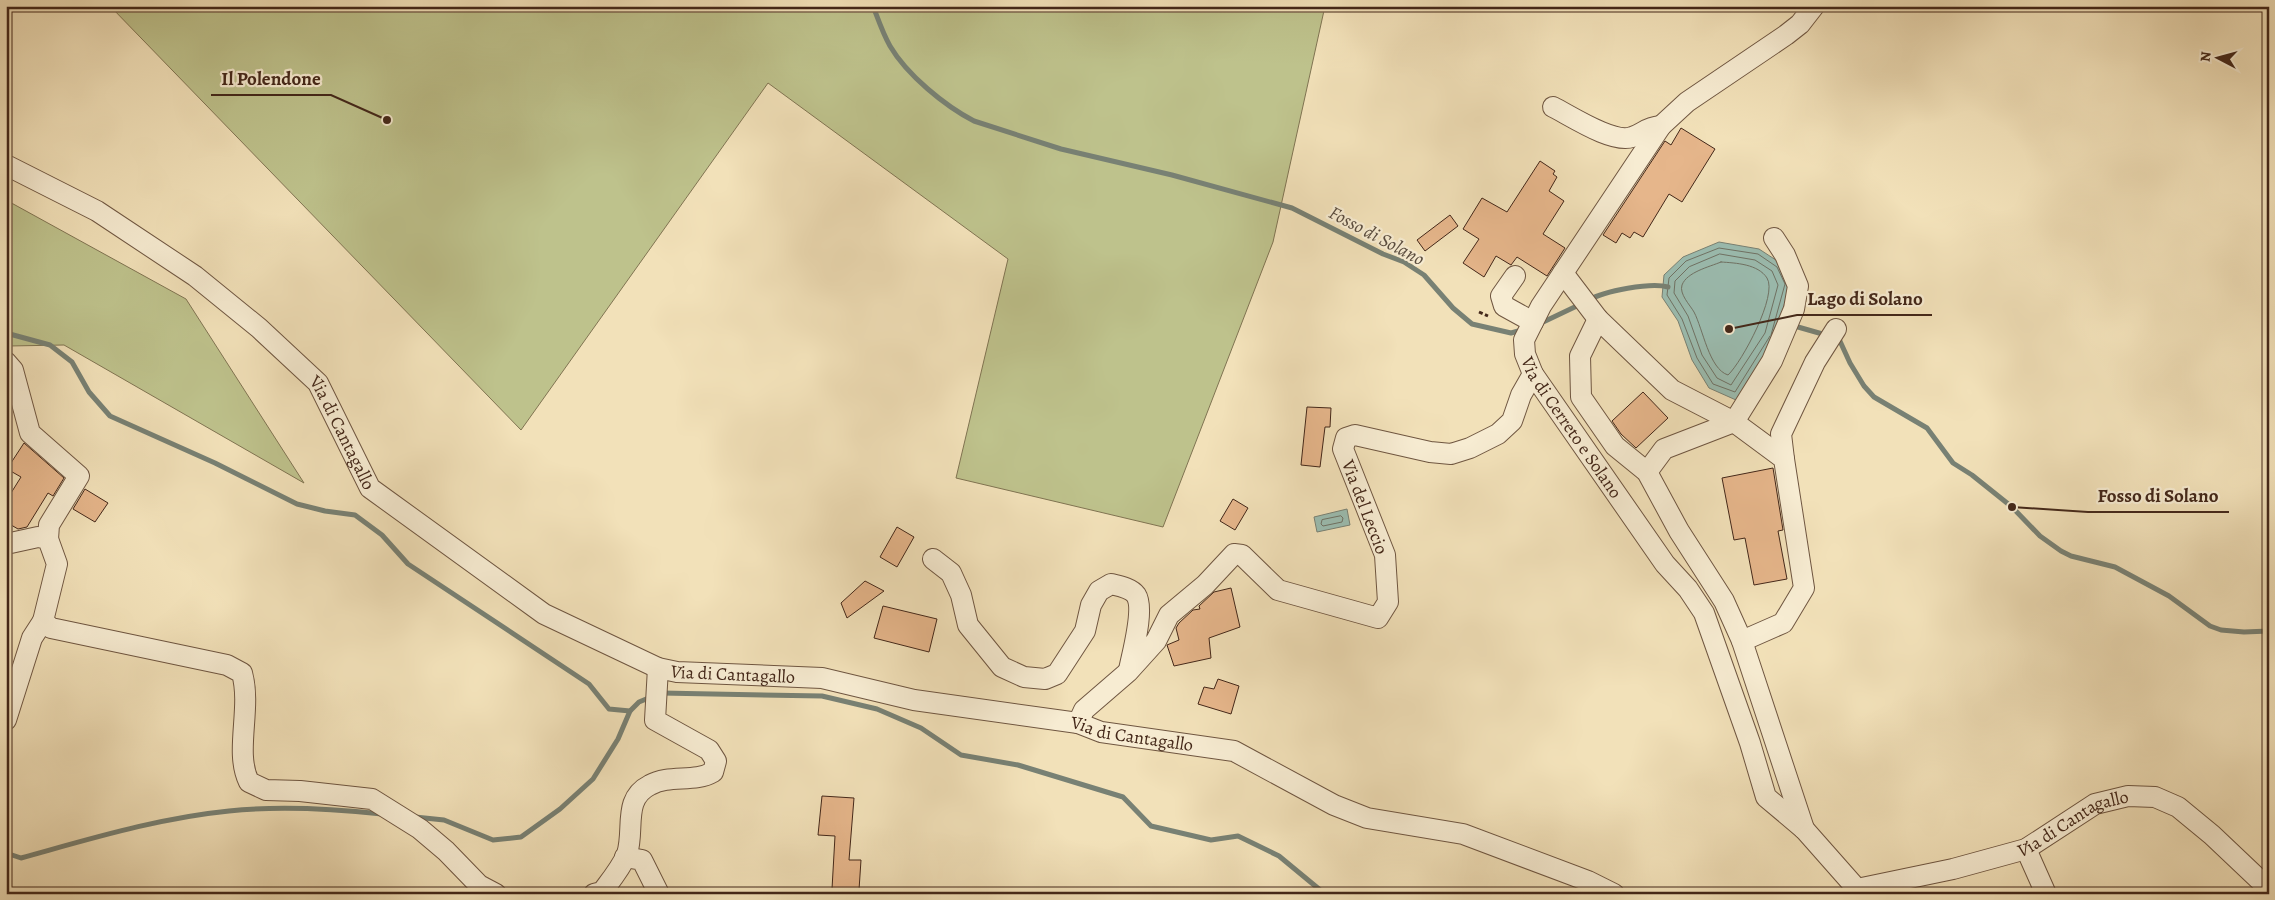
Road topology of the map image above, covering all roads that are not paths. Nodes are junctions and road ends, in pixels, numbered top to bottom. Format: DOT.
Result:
graph roads {
  1 [pos="1814,6"];
  2 [pos="1554,107"];
  3 [pos="1660,126"];
  4 [pos="6,165"];
  5 [pos="1774,238"];
  6 [pos="1563,273"];
  7 [pos="1515,276"];
  8 [pos="1598,319"];
  9 [pos="1533,322"];
  10 [pos="1836,329"];
  11 [pos="6,362"];
  12 [pos="1533,374"];
  13 [pos="1734,422"];
  14 [pos="1784,459"];
  15 [pos="1647,472"];
  16 [pos="48,538"];
  17 [pos="6,544"];
  18 [pos="933,559"];
  19 [pos="44,621"];
  20 [pos="1742,641"];
  21 [pos="658,668"];
  22 [pos="1128,672"];
  23 [pos="6,720"];
  24 [pos="1078,723"];
  25 [pos="1804,829"];
  26 [pos="2026,849"];
  27 [pos="625,857"];
  28 [pos="2269,889"];
  29 [pos="1854,891"];
  30 [pos="496,894"];
  31 [pos="594,894"];
  32 [pos="659,894"];
  33 [pos="1614,894"];
  34 [pos="2046,894"];
  1 -- 3 [label="street, Via di Cerreto e Solano"];
  2 -- 3 [label="street"];
  3 -- 6 [label="street, Via di Cerreto e Solano"];
  4 -- 21 [label="street, Via di Cantagallo"];
  5 -- 13 [label="street"];
  6 -- 8 [label="street"];
  6 -- 9 [label="street, Via di Cerreto e Solano"];
  7 -- 9 [label="street"];
  8 -- 13 [label="street"];
  8 -- 15 [label="street"];
  9 -- 12 [label="street, Via di Cerreto e Solano"];
  10 -- 14 [label="street"];
  11 -- 16 [label="street"];
  12 -- 22 [label="street, Via del Leccio"];
  12 -- 25 [label="street, Via di Cerreto e Solano"];
  13 -- 14 [label="street"];
  13 -- 15 [label="street"];
  14 -- 20 [label="street"];
  15 -- 20 [label="street"];
  16 -- 17 [label="street"];
  16 -- 19 [label="street"];
  18 -- 22 [label="street"];
  19 -- 23 [label="street"];
  19 -- 30 [label="street"];
  20 -- 25 [label="street"];
  21 -- 24 [label="street, Via di Cantagallo"];
  21 -- 27 [label="street"];
  22 -- 24 [label="street, Via del Leccio"];
  24 -- 33 [label="street, Via di Cantagallo"];
  25 -- 29 [label="street, Via di Cerreto e Solano"];
  26 -- 28 [label="street, Via di Cantagallo"];
  26 -- 29 [label="street, Via di Cantagallo"];
  26 -- 34 [label="street"];
  27 -- 31 [label="street"];
  27 -- 32 [label="street"];
}
